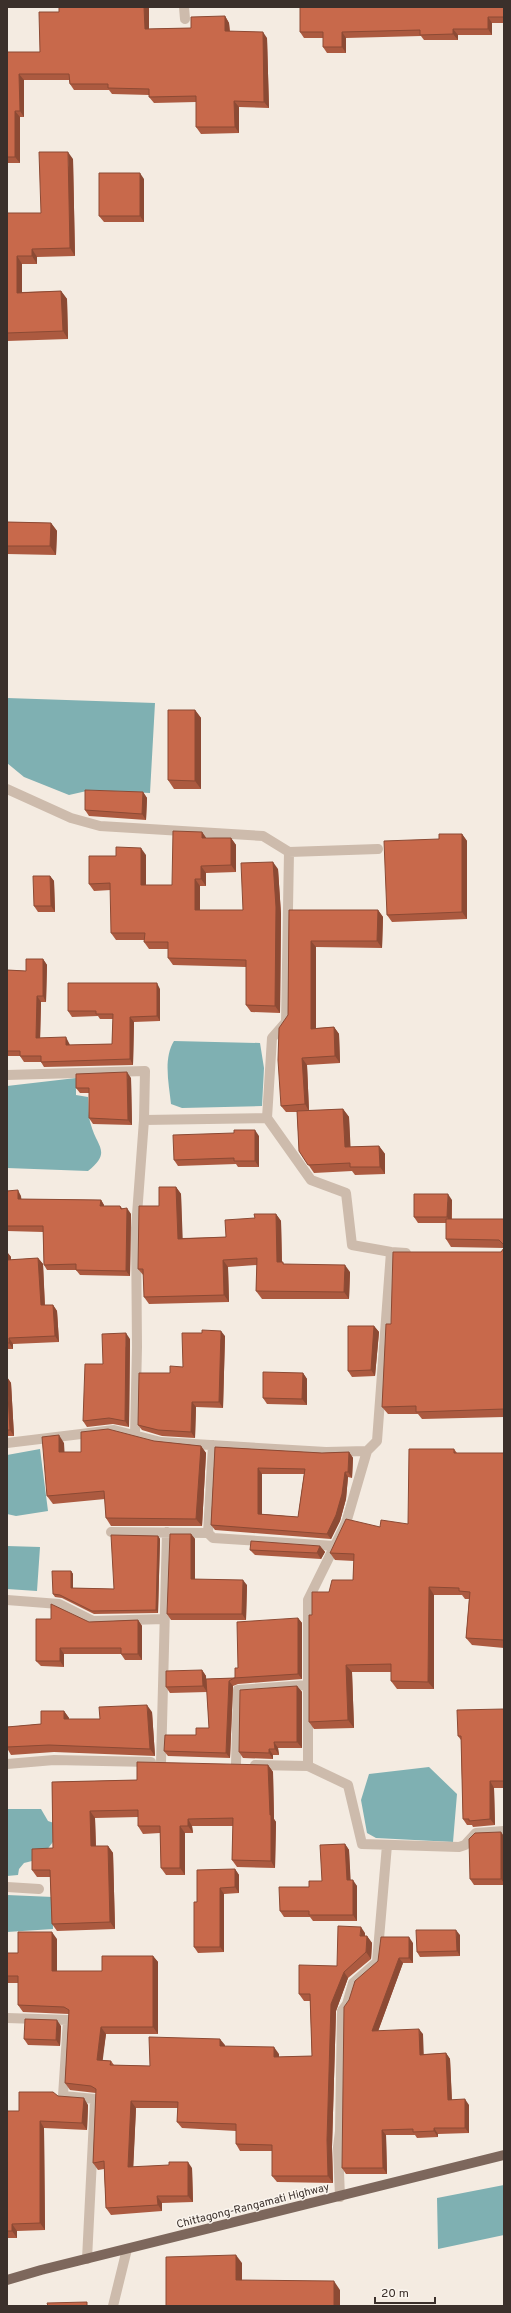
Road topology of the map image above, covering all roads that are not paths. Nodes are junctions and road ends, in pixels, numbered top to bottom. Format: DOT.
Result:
graph roads {
  1 [pos="184,7"];
  2 [pos="185,19"];
  3 [pos="7,789"];
  4 [pos="378,849"];
  5 [pos="289,852"];
  6 [pos="7,1075"];
  7 [pos="267,1118"];
  8 [pos="144,1120"];
  9 [pos="391,1252"];
  10 [pos="413,1253"];
  11 [pos="135,1435"];
  12 [pos="7,1443"];
  13 [pos="213,1445"];
  14 [pos="367,1451"];
  15 [pos="111,1532"];
  16 [pos="167,1532"];
  17 [pos="208,1533"];
  18 [pos="335,1546"];
  19 [pos="7,1600"];
  20 [pos="164,1619"];
  21 [pos="308,1685"];
  22 [pos="7,1764"];
  23 [pos="308,1766"];
  24 [pos="504,1831"];
  25 [pos="387,1845"];
  26 [pos="7,1887"];
  27 [pos="39,1888"];
  28 [pos="7,2018"];
  29 [pos="504,2155"];
  30 [pos="340,2197"];
  31 [pos="127,2249"];
  32 [pos="87,2259"];
  33 [pos="7,2280"];
  34 [pos="113,2306"];
  1 -- 2 [label="street"];
  3 -- 5 [label="street"];
  4 -- 5 [label="street"];
  5 -- 7 [label="street"];
  6 -- 8 [label="street"];
  7 -- 8 [label="street"];
  7 -- 9 [label="street"];
  8 -- 11 [label="street"];
  9 -- 10 [label="street"];
  9 -- 14 [label="street"];
  11 -- 12 [label="street"];
  11 -- 13 [label="street"];
  13 -- 14 [label="street"];
  13 -- 17 [label="street"];
  14 -- 18 [label="street"];
  15 -- 16 [label="street"];
  16 -- 17 [label="street"];
  16 -- 20 [label="street"];
  17 -- 18 [label="street"];
  18 -- 21 [label="street"];
  19 -- 20 [label="street"];
  20 -- 22 [label="street"];
  21 -- 23 [label="street"];
  21 -- 23 [label="street"];
  23 -- 25 [label="street"];
  24 -- 25 [label="street"];
  25 -- 30 [label="street"];
  26 -- 27 [label="street"];
  28 -- 32 [label="street"];
  29 -- 30 [label="main road, Chittagong-Rangamati Highway"];
  30 -- 31 [label="main road, Chittagong-Rangamati Highway"];
  31 -- 32 [label="main road, Chittagong-Rangamati Highway"];
  31 -- 34 [label="street"];
  32 -- 33 [label="main road, Chittagong-Rangamati Highway"];
}
